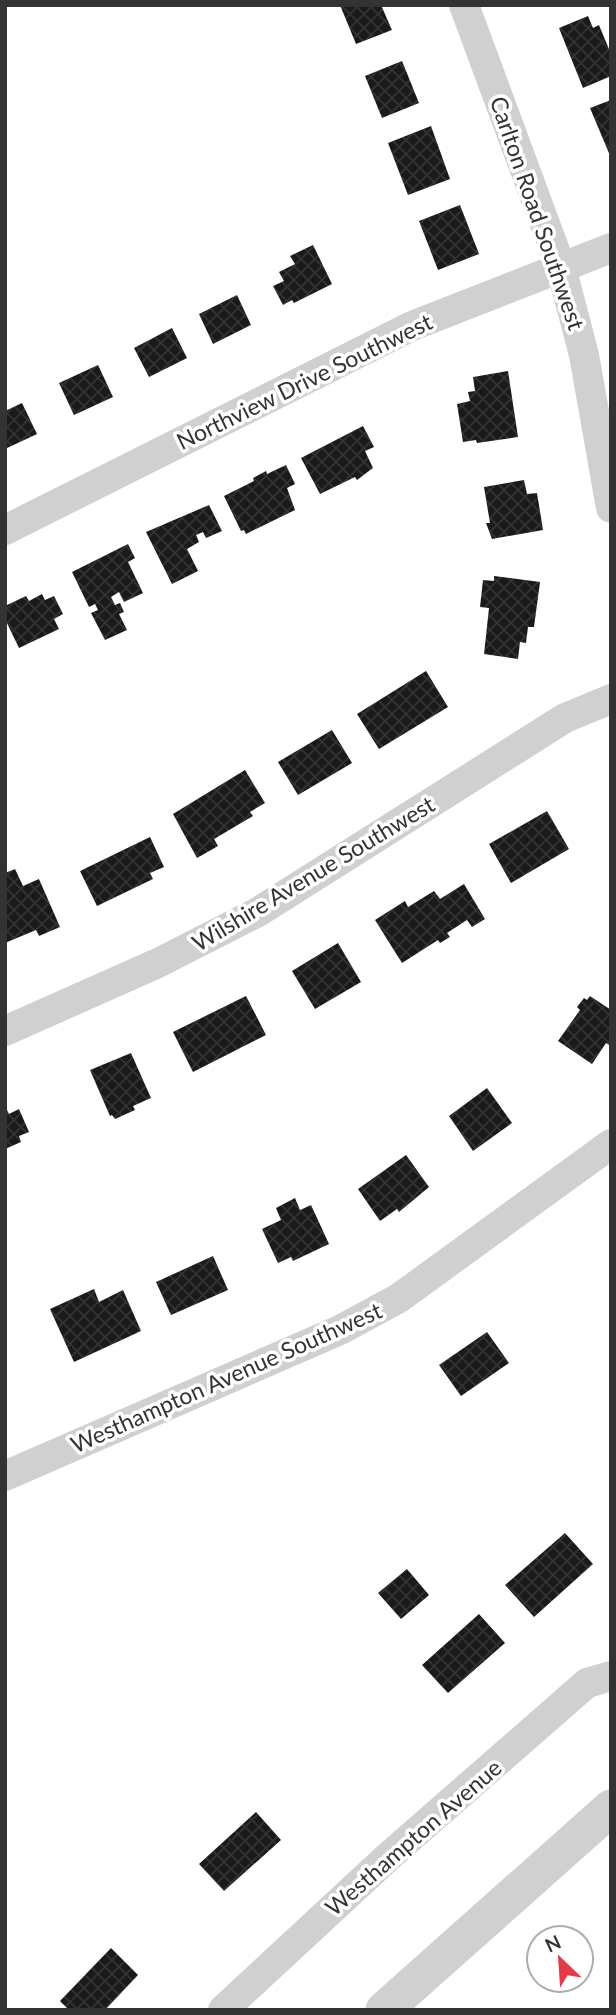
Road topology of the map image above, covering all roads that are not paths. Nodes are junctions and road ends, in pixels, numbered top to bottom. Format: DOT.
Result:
graph roads {
  1 [pos="464,5"];
  2 [pos="611,248"];
  3 [pos="561,267"];
  4 [pos="611,508"];
  5 [pos="5,530"];
  6 [pos="611,699"];
  7 [pos="5,1031"];
  8 [pos="611,1144"];
  9 [pos="5,1476"];
  10 [pos="611,1676"];
  11 [pos="611,1808"];
  12 [pos="223,2010"];
  13 [pos="384,2010"];
  1 -- 3 [label="street, Carlton Road Southwest"];
  2 -- 3 [label="street, Northview Drive Southwest"];
  3 -- 4 [label="street, Carlton Road Southwest"];
  3 -- 5 [label="street, Northview Drive Southwest"];
  6 -- 7 [label="street, Wilshire Avenue Southwest"];
  8 -- 9 [label="street, Westhampton Avenue Southwest"];
  10 -- 12 [label="street, Westhampton Avenue"];
  11 -- 13 [label="street"];
}
